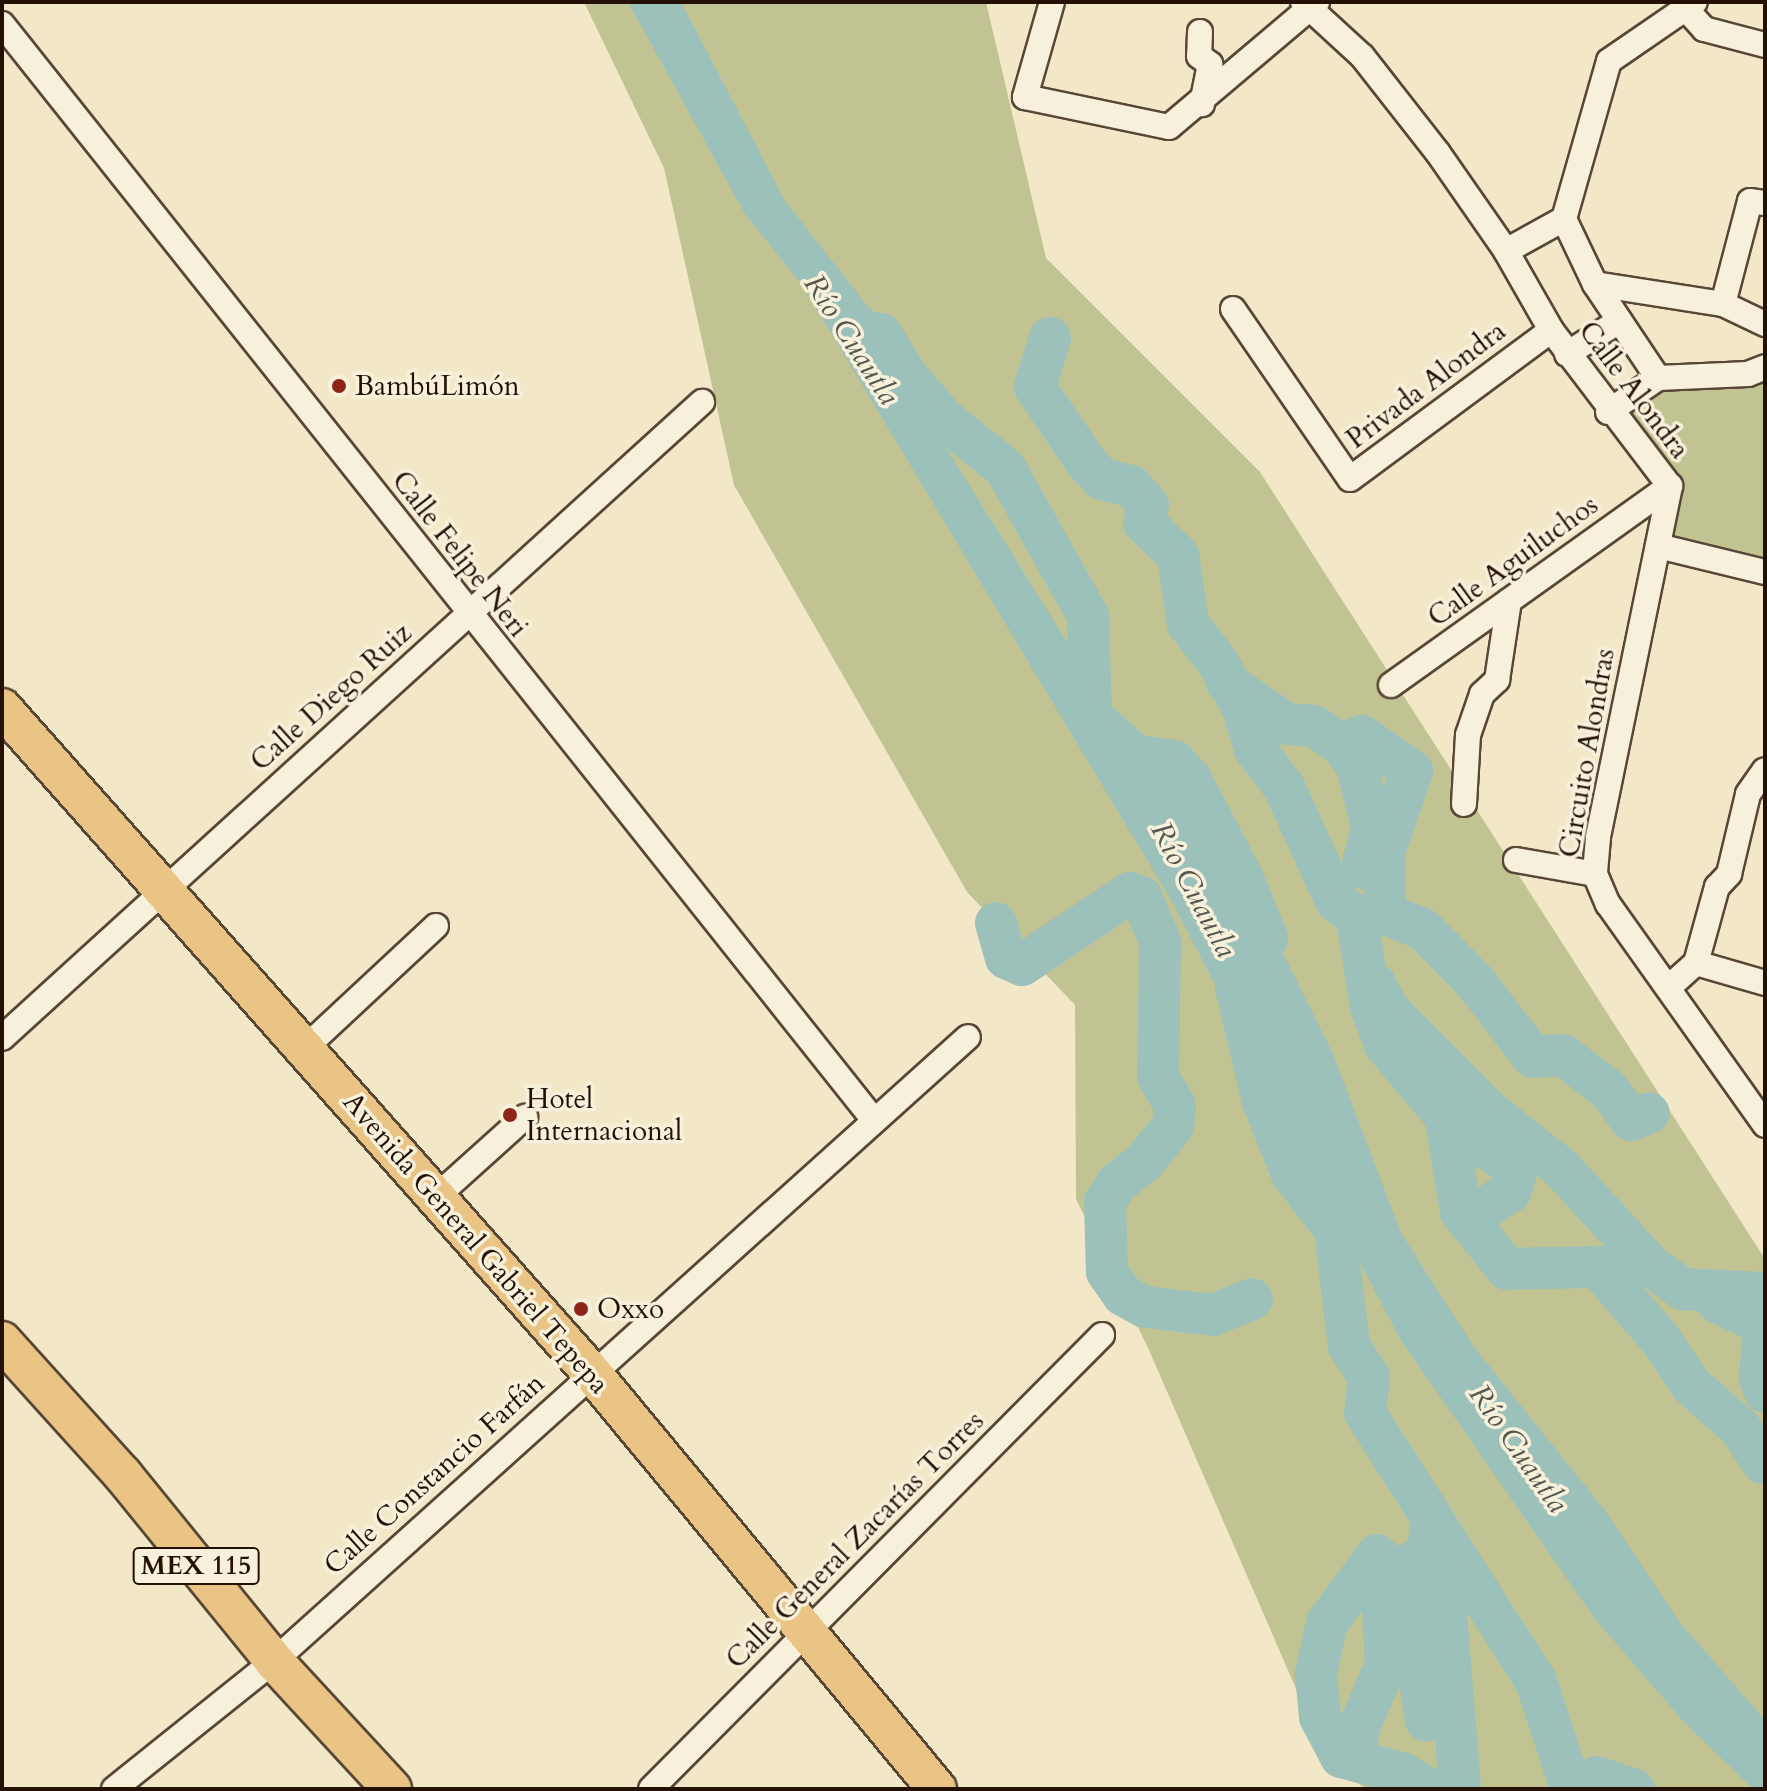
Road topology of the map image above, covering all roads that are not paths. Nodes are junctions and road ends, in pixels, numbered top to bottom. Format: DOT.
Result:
graph roads {
  1 [pos="1052,2"];
  2 [pos="1311,4"];
  3 [pos="1690,5"];
  4 [pos="2,24"];
  5 [pos="1200,32"];
  6 [pos="1765,45"];
  7 [pos="1202,104"];
  8 [pos="1765,203"];
  9 [pos="1564,219"];
  10 [pos="1506,251"];
  11 [pos="1595,284"];
  12 [pos="1723,304"];
  13 [pos="1233,309"];
  14 [pos="1619,321"];
  15 [pos="1765,324"];
  16 [pos="1551,330"];
  17 [pos="1567,354"];
  18 [pos="1765,367"];
  19 [pos="1658,378"];
  20 [pos="702,402"];
  21 [pos="1608,412"];
  22 [pos="1670,486"];
  23 [pos="1658,546"];
  24 [pos="1765,572"];
  25 [pos="1509,601"];
  26 [pos="468,613"];
  27 [pos="1391,685"];
  28 [pos="2,708"];
  29 [pos="1765,770"];
  30 [pos="1464,804"];
  31 [pos="1516,860"];
  32 [pos="1595,874"];
  33 [pos="161,892"];
  34 [pos="436,926"];
  35 [pos="1696,963"];
  36 [pos="1765,983"];
  37 [pos="1668,988"];
  38 [pos="968,1037"];
  39 [pos="2,1038"];
  40 [pos="305,1048"];
  41 [pos="525,1117"];
  42 [pos="873,1119"];
  43 [pos="1765,1125"];
  44 [pos="436,1197"];
  45 [pos="1102,1335"];
  46 [pos="2,1341"];
  47 [pos="591,1372"];
  48 [pos="804,1632"];
  49 [pos="274,1661"];
  50 [pos="114,1789"];
  51 [pos="392,1789"];
  52 [pos="651,1789"];
  53 [pos="937,1789"];
  1 -- 7 [label="street"];
  2 -- 7 [label="street"];
  2 -- 10 [label="street, Calle Alondra"];
  3 -- 6 [label="street"];
  3 -- 9 [label="street"];
  4 -- 26 [label="street, Calle Felipe Neri"];
  5 -- 7 [label="street"];
  8 -- 12 [label="street"];
  9 -- 10 [label="street"];
  9 -- 11 [label="street, Calle Alondra"];
  10 -- 16 [label="street, Calle Alondra"];
  11 -- 12 [label="street"];
  11 -- 14 [label="street, Calle Alondra"];
  12 -- 15 [label="street"];
  13 -- 16 [label="street, Privada Alondra"];
  14 -- 17 [label="street"];
  14 -- 19 [label="street, Calle Alondra"];
  16 -- 17 [label="street, Calle Alondra"];
  17 -- 21 [label="street, Calle Alondra"];
  18 -- 19 [label="street"];
  19 -- 21 [label="street"];
  20 -- 26 [label="street, Calle Diego Ruiz"];
  21 -- 22 [label="street, Calle Alondra"];
  22 -- 23 [label="street, Circuito Alondras"];
  22 -- 25 [label="street, Calle Aguiluchos"];
  23 -- 24 [label="street"];
  23 -- 32 [label="street, Circuito Alondras"];
  25 -- 27 [label="street, Calle Aguiluchos"];
  25 -- 30 [label="street"];
  26 -- 33 [label="street, Calle Diego Ruiz"];
  26 -- 42 [label="street, Calle Felipe Neri"];
  28 -- 33 [label="main road, Avenida General Gabriel Tepepa"];
  29 -- 35 [label="street"];
  31 -- 32 [label="street"];
  32 -- 37 [label="street, Circuito Alondras"];
  33 -- 39 [label="street, Calle Diego Ruiz"];
  33 -- 40 [label="main road, Avenida General Gabriel Tepepa"];
  34 -- 40 [label="street"];
  35 -- 36 [label="street"];
  35 -- 37 [label="street"];
  37 -- 43 [label="street, Circuito Alondras"];
  38 -- 42 [label="street, Calle Constancio Farfán"];
  40 -- 44 [label="main road, Avenida General Gabriel Tepepa"];
  41 -- 44 [label="street"];
  42 -- 47 [label="street, Calle Constancio Farfán"];
  44 -- 47 [label="main road, Avenida General Gabriel Tepepa"];
  45 -- 48 [label="street, Calle General Zacarías Torres"];
  46 -- 49 [label="main road, MEX 115"];
  47 -- 48 [label="main road, Avenida General Gabriel Tepepa"];
  47 -- 49 [label="street, Calle Constancio Farfán"];
  48 -- 52 [label="street, Calle General Zacarías Torres"];
  48 -- 53 [label="main road, Avenida General Gabriel Tepepa"];
  49 -- 50 [label="street, Calle Constancio Farfán"];
  49 -- 51 [label="main road, MEX 115"];
}
